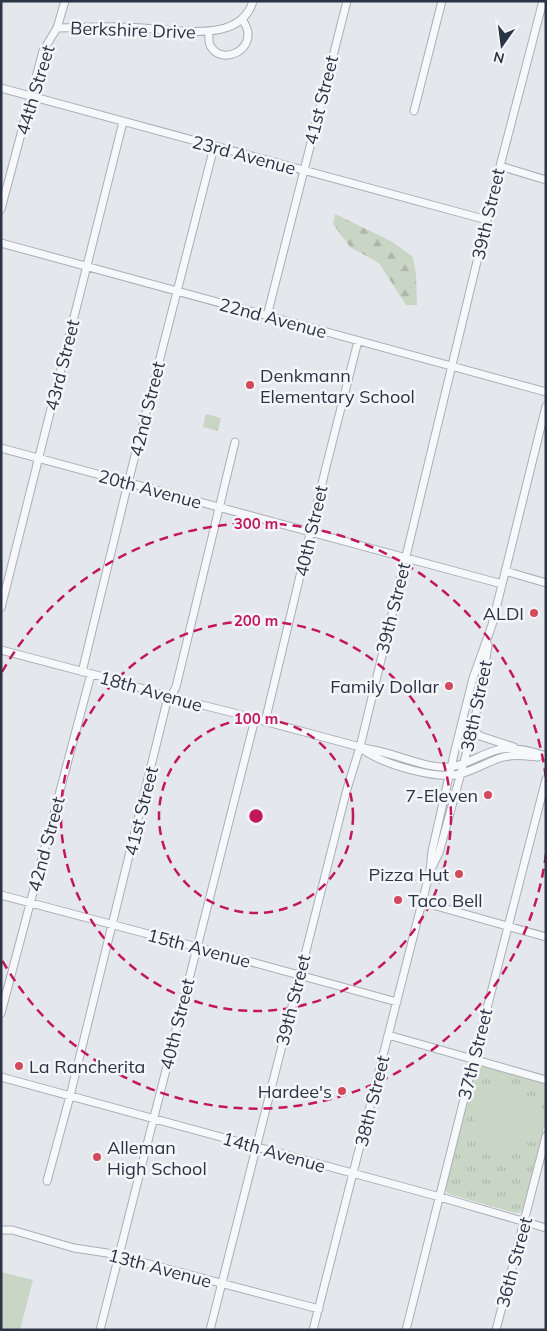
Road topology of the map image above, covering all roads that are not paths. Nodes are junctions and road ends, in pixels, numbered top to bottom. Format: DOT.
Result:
graph roads {
  1 [pos="65,1"];
  2 [pos="252,1"];
  3 [pos="346,1"];
  4 [pos="442,1"];
  5 [pos="543,1"];
  6 [pos="242,19"];
  7 [pos="57,28"];
  8 [pos="208,32"];
  9 [pos="1,88"];
  10 [pos="31,96"];
  11 [pos="414,111"];
  12 [pos="123,122"];
  13 [pos="214,146"];
  14 [pos="500,166"];
  15 [pos="304,171"];
  16 [pos="546,180"];
  17 [pos="1,209"];
  18 [pos="487,220"];
  19 [pos="1,242"];
  20 [pos="86,266"];
  21 [pos="177,291"];
  22 [pos="267,316"];
  23 [pos="358,341"];
  24 [pos="452,366"];
  25 [pos="546,392"];
  26 [pos="546,406"];
  27 [pos="235,442"];
  28 [pos="1,448"];
  29 [pos="38,458"];
  30 [pos="128,483"];
  31 [pos="218,507"];
  32 [pos="311,532"];
  33 [pos="406,558"];
  34 [pos="505,571"];
  35 [pos="546,583"];
  36 [pos="502,584"];
  37 [pos="1,608"];
  38 [pos="492,625"];
  39 [pos="1,650"];
  40 [pos="82,672"];
  41 [pos="92,674"];
  42 [pos="170,697"];
  43 [pos="255,719"];
  44 [pos="265,722"];
  45 [pos="473,725"];
  46 [pos="360,747"];
  47 [pos="519,749"];
  48 [pos="546,757"];
  49 [pos="463,764"];
  50 [pos="451,767"];
  51 [pos="460,774"];
  52 [pos="449,775"];
  53 [pos="546,779"];
  54 [pos="430,871"];
  55 [pos="1,895"];
  56 [pos="422,902"];
  57 [pos="30,903"];
  58 [pos="112,924"];
  59 [pos="509,926"];
  60 [pos="546,937"];
  61 [pos="197,947"];
  62 [pos="299,975"];
  63 [pos="397,1002"];
  64 [pos="1,1013"];
  65 [pos="388,1035"];
  66 [pos="474,1059"];
  67 [pos="1,1077"];
  68 [pos="546,1080"];
  69 [pos="70,1096"];
  70 [pos="154,1118"];
  71 [pos="546,1136"];
  72 [pos="256,1147"];
  73 [pos="353,1174"];
  74 [pos="47,1180"];
  75 [pos="440,1197"];
  76 [pos="524,1222"];
  77 [pos="546,1228"];
  78 [pos="1,1230"];
  79 [pos="119,1256"];
  80 [pos="221,1284"];
  81 [pos="318,1309"];
  82 [pos="100,1330"];
  83 [pos="210,1330"];
  84 [pos="313,1330"];
  85 [pos="406,1330"];
  86 [pos="496,1330"];
  1 -- 7 [label="street, 44th Street"];
  2 -- 6 [label="street"];
  3 -- 15 [label="street, 41st Street"];
  4 -- 11 [label="street"];
  5 -- 14 [label="street, 39th Street"];
  6 -- 8 [label="street, Berkshire Drive"];
  6 -- 8 [label="street, Berkshire Drive"];
  7 -- 8 [label="street, Berkshire Drive"];
  7 -- 10 [label="street, 44th Street"];
  9 -- 10 [label="street, 23rd Avenue"];
  10 -- 12 [label="street, 23rd Avenue"];
  10 -- 17 [label="street, 44th Street"];
  12 -- 13 [label="street, 23rd Avenue"];
  12 -- 20 [label="street, 43rd Street"];
  13 -- 15 [label="street, 23rd Avenue"];
  13 -- 21 [label="street, 42nd Street"];
  14 -- 16 [label="street"];
  14 -- 18 [label="street, 39th Street"];
  15 -- 18 [label="street, 23rd Avenue"];
  15 -- 22 [label="street, 41st Street"];
  18 -- 24 [label="street, 39th Street"];
  19 -- 20 [label="street, 22nd Avenue"];
  20 -- 21 [label="street, 22nd Avenue"];
  20 -- 29 [label="street, 43rd Street"];
  21 -- 22 [label="street, 22nd Avenue"];
  21 -- 30 [label="street, 42nd Street"];
  22 -- 23 [label="street, 22nd Avenue"];
  23 -- 24 [label="street, 22nd Avenue"];
  23 -- 32 [label="street, 40th Street"];
  24 -- 25 [label="street, 22nd Avenue"];
  24 -- 33 [label="street, 39th Street"];
  26 -- 34 [label="street, 38th Street"];
  27 -- 31 [label="street, 41st Street"];
  28 -- 29 [label="street, 20th Avenue"];
  29 -- 30 [label="street, 20th Avenue"];
  29 -- 37 [label="street, 43rd Street"];
  30 -- 31 [label="street, 20th Avenue"];
  30 -- 40 [label="street, 42nd Street"];
  31 -- 32 [label="street, 20th Avenue"];
  31 -- 42 [label="street, 41st Street"];
  32 -- 33 [label="street, 20th Avenue"];
  32 -- 44 [label="street, 40th Street"];
  33 -- 36 [label="street, 20th Avenue"];
  33 -- 46 [label="street, 39th Street"];
  34 -- 35 [label="street"];
  34 -- 36 [label="street, 38th Street"];
  36 -- 38 [label="street, 38th Street"];
  38 -- 45 [label="street, 38th Street"];
  38 -- 50 [label="street, 38th Street"];
  39 -- 40 [label="street, 18th Avenue"];
  40 -- 41 [label="street, 18th Avenue"];
  41 -- 42 [label="street, 18th Avenue"];
  41 -- 57 [label="street, 42nd Street"];
  42 -- 43 [label="street, 18th Avenue"];
  42 -- 58 [label="street, 41st Street"];
  43 -- 44 [label="street, 18th Avenue"];
  43 -- 61 [label="street, 40th Street"];
  44 -- 46 [label="street, 18th Avenue"];
  45 -- 47 [label="street"];
  45 -- 49 [label="street, 38th Street"];
  46 -- 50 [label="street, 18th Avenue"];
  46 -- 52 [label="street, 18th Avenue"];
  46 -- 62 [label="street, 39th Street"];
  47 -- 48 [label="street, 18th Avenue"];
  47 -- 49 [label="street, 18th Avenue"];
  48 -- 51 [label="street, 18th Avenue"];
  49 -- 50 [label="street, 18th Avenue"];
  49 -- 51 [label="street, 38th Street"];
  50 -- 52 [label="street, 38th Street"];
  51 -- 52 [label="street, 18th Avenue"];
  51 -- 54 [label="street, 38th Street"];
  52 -- 54 [label="street, 38th Street"];
  53 -- 59 [label="street, 37th Street"];
  54 -- 56 [label="street, 38th Street"];
  55 -- 57 [label="street, 15th Avenue"];
  56 -- 59 [label="street"];
  56 -- 63 [label="street, 38th Street"];
  57 -- 58 [label="street, 15th Avenue"];
  57 -- 64 [label="street, 42nd Street"];
  58 -- 61 [label="street, 15th Avenue"];
  58 -- 69 [label="street, 41st Street"];
  59 -- 60 [label="street"];
  59 -- 66 [label="street, 37th Street"];
  61 -- 62 [label="street, 15th Avenue"];
  61 -- 70 [label="street, 40th Street"];
  62 -- 63 [label="street, 15th Avenue"];
  62 -- 72 [label="street, 39th Street"];
  63 -- 65 [label="street, 38th Street"];
  65 -- 66 [label="street"];
  65 -- 73 [label="street, 38th Street"];
  66 -- 68 [label="street"];
  66 -- 75 [label="street, 37th Street"];
  67 -- 69 [label="street, 14th Avenue"];
  69 -- 70 [label="street, 14th Avenue"];
  69 -- 74 [label="street, 41st Street"];
  70 -- 72 [label="street, 14th Avenue"];
  70 -- 79 [label="street, 40th Street"];
  71 -- 76 [label="street, 36th Street"];
  72 -- 73 [label="street, 14th Avenue"];
  72 -- 80 [label="street, 39th Street"];
  73 -- 75 [label="street, 14th Avenue"];
  73 -- 81 [label="street, 38th Street"];
  75 -- 76 [label="street, 14th Avenue"];
  75 -- 85 [label="street, 37th Street"];
  76 -- 77 [label="street, 14th Avenue"];
  76 -- 86 [label="street, 36th Street"];
  78 -- 79 [label="street, 13th Avenue"];
  79 -- 80 [label="street, 13th Avenue"];
  79 -- 82 [label="street, 40th Street"];
  80 -- 81 [label="street, 13th Avenue"];
  80 -- 83 [label="street, 39th Street"];
  81 -- 84 [label="street, 38th Street"];
}
